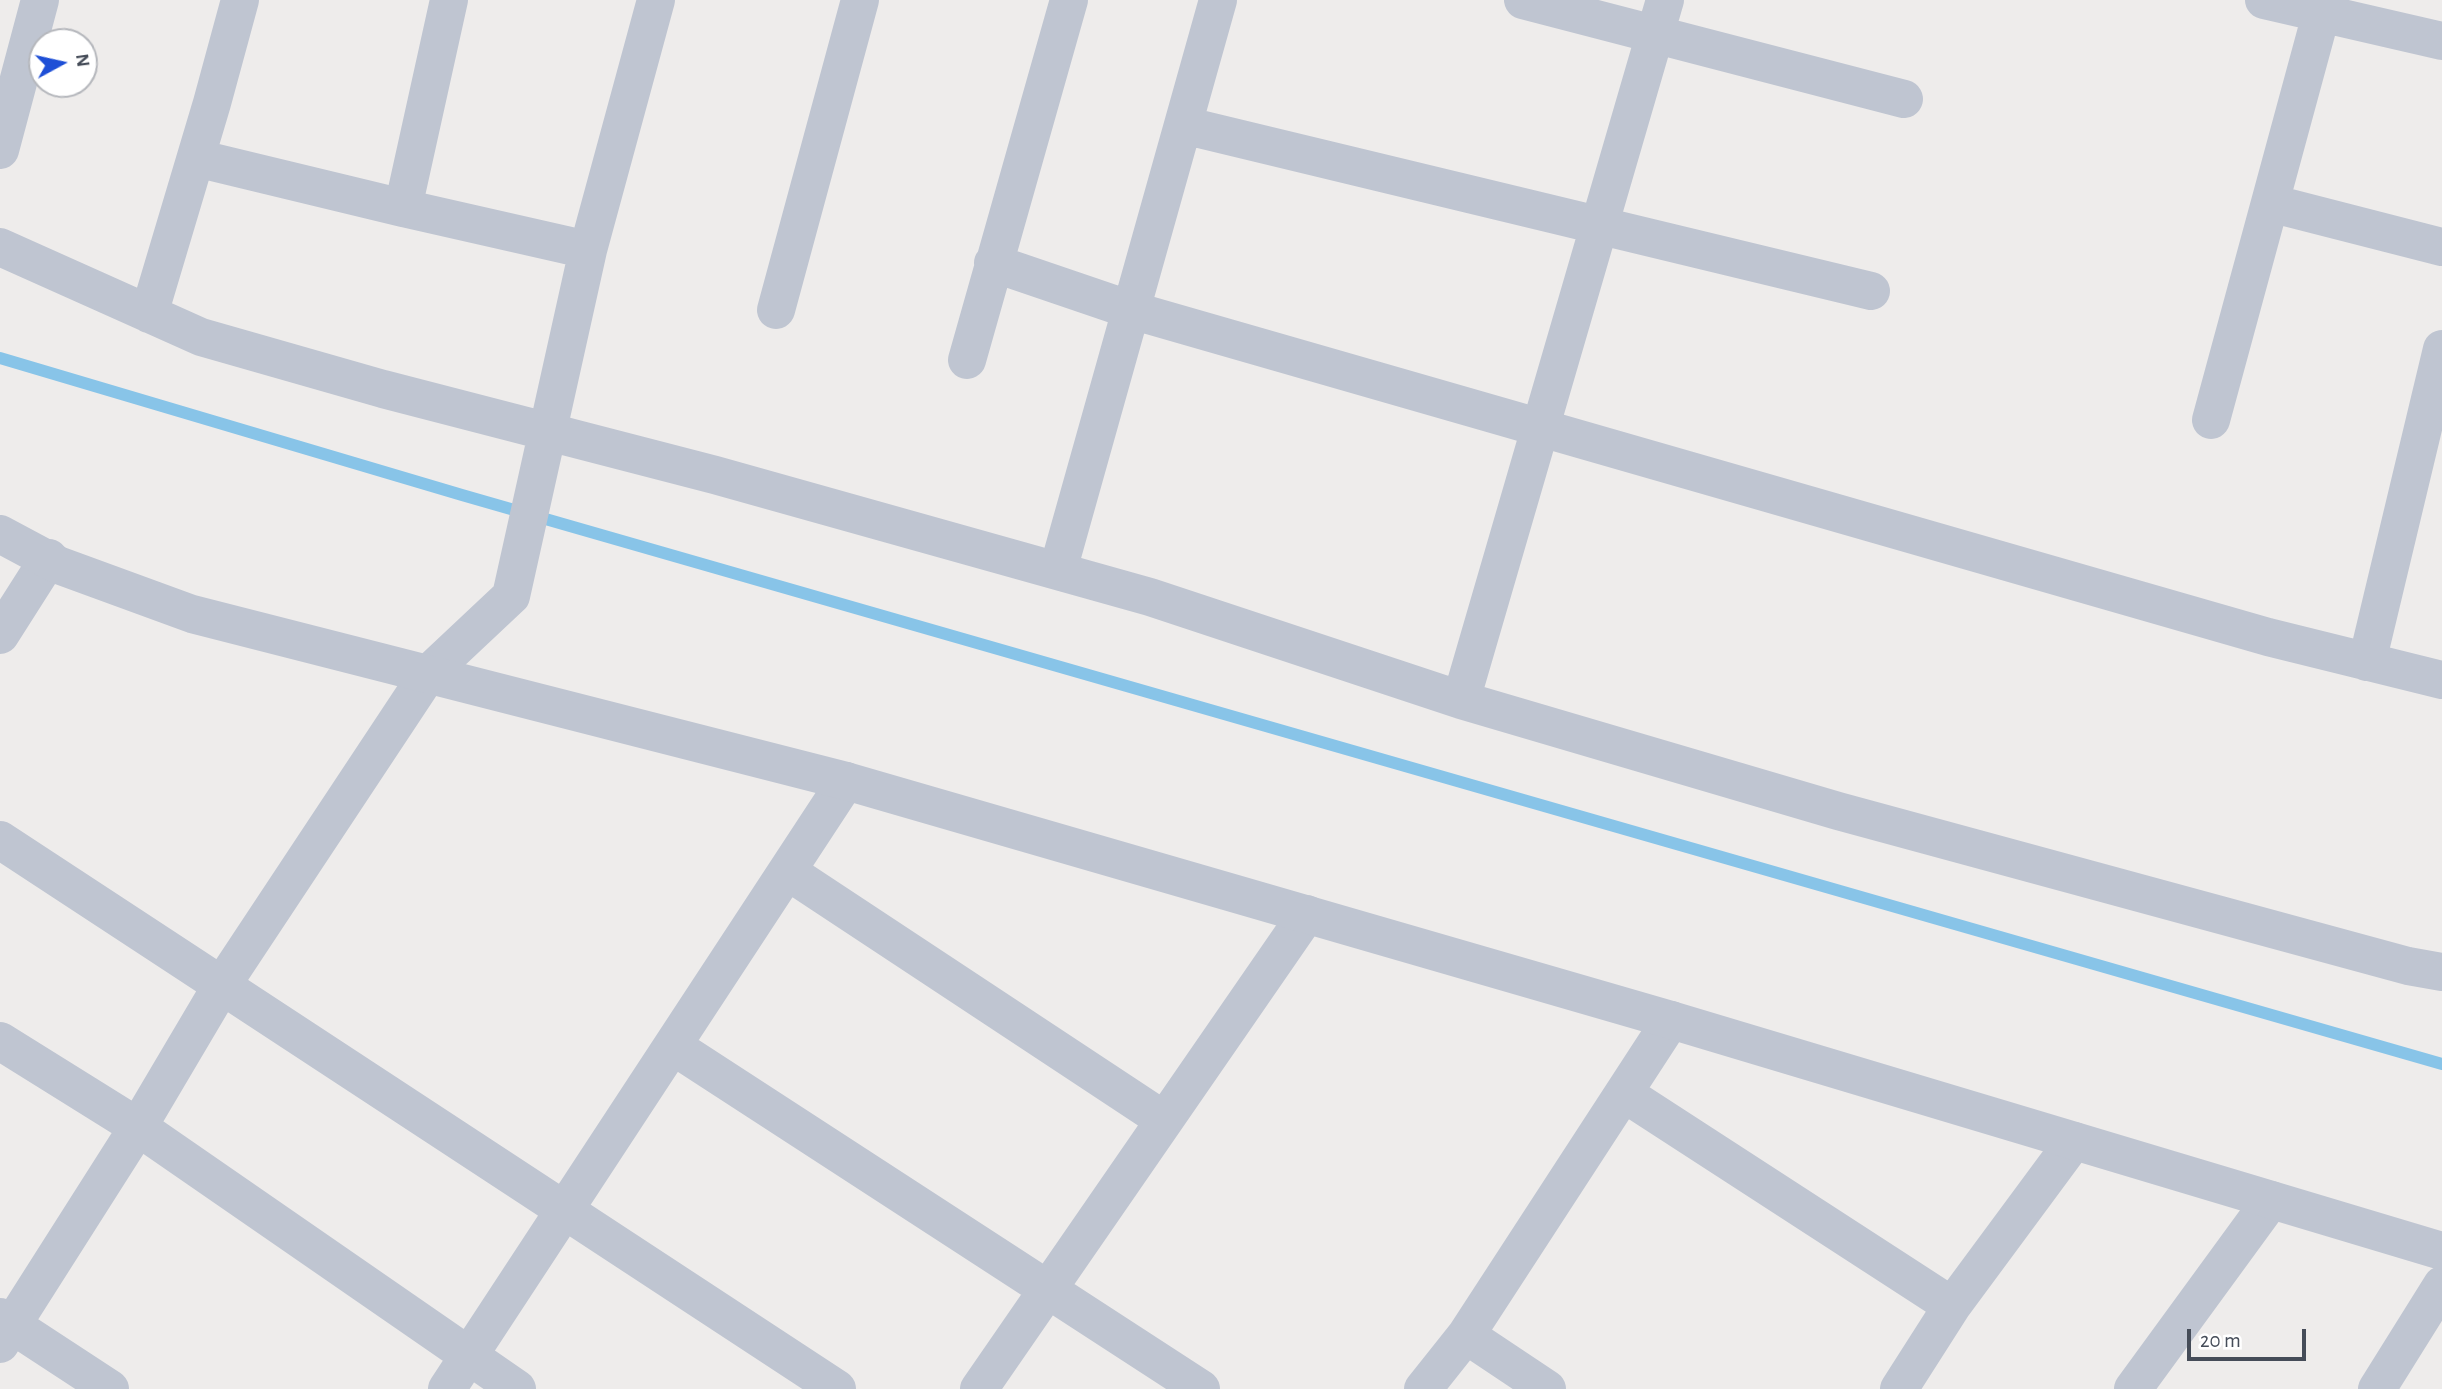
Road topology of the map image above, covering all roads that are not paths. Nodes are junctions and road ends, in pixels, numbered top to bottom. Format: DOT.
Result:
graph roads {
  1 [pos="40,0"];
  2 [pos="240,0"];
  3 [pos="450,0"];
  4 [pos="656,0"];
  5 [pos="860,0"];
  6 [pos="1069,0"];
  7 [pos="1218,0"];
  8 [pos="1523,0"];
  9 [pos="2264,0"];
  10 [pos="2323,7"];
  11 [pos="1660,17"];
  12 [pos="2442,41"];
  13 [pos="1904,99"];
  14 [pos="1183,125"];
  15 [pos="0,150"];
  16 [pos="196,158"];
  17 [pos="2270,203"];
  18 [pos="403,208"];
  19 [pos="1600,225"];
  20 [pos="0,247"];
  21 [pos="2442,247"];
  22 [pos="588,250"];
  23 [pos="993,263"];
  24 [pos="1871,291"];
  25 [pos="776,310"];
  26 [pos="1131,310"];
  27 [pos="149,314"];
  28 [pos="2442,349"];
  29 [pos="967,359"];
  30 [pos="2211,420"];
  31 [pos="1542,427"];
  32 [pos="546,432"];
  33 [pos="0,534"];
  34 [pos="49,558"];
  35 [pos="1058,570"];
  36 [pos="0,635"];
  37 [pos="2367,662"];
  38 [pos="428,674"];
  39 [pos="2442,680"];
  40 [pos="1461,700"];
  41 [pos="846,781"];
  42 [pos="0,840"];
  43 [pos="787,871"];
  44 [pos="1307,914"];
  45 [pos="2442,972"];
  46 [pos="222,985"];
  47 [pos="1671,1020"];
  48 [pos="0,1041"];
  49 [pos="673,1046"];
  50 [pos="1625,1094"];
  51 [pos="1164,1120"];
  52 [pos="138,1127"];
  53 [pos="2074,1141"];
  54 [pos="2272,1200"];
  55 [pos="567,1210"];
  56 [pos="2442,1251"];
  57 [pos="2442,1285"];
  58 [pos="1047,1289"];
  59 [pos="1952,1306"];
  60 [pos="4,1328"];
  61 [pos="1466,1335"];
  62 [pos="470,1355"];
  63 [pos="110,1389"];
  64 [pos="447,1389"];
  65 [pos="517,1389"];
  66 [pos="837,1389"];
  67 [pos="979,1389"];
  68 [pos="1201,1389"];
  69 [pos="1423,1389"];
  70 [pos="1547,1389"];
  71 [pos="1899,1389"];
  72 [pos="2133,1389"];
  73 [pos="2377,1389"];
  1 -- 15 [label="street"];
  2 -- 16 [label="street"];
  3 -- 18 [label="street"];
  4 -- 22 [label="street"];
  5 -- 25 [label="street"];
  6 -- 23 [label="street"];
  7 -- 14 [label="street"];
  8 -- 11 [label="street"];
  9 -- 10 [label="street"];
  10 -- 12 [label="street"];
  10 -- 17 [label="street"];
  11 -- 13 [label="street"];
  11 -- 19 [label="street"];
  14 -- 19 [label="street"];
  14 -- 26 [label="street"];
  16 -- 18 [label="street"];
  16 -- 27 [label="street"];
  17 -- 21 [label="street"];
  17 -- 30 [label="street"];
  18 -- 22 [label="street"];
  19 -- 24 [label="street"];
  19 -- 31 [label="street"];
  20 -- 27 [label="street"];
  22 -- 32 [label="street"];
  23 -- 26 [label="street"];
  23 -- 29 [label="street"];
  26 -- 31 [label="street"];
  26 -- 35 [label="street"];
  27 -- 32 [label="street"];
  28 -- 37 [label="street"];
  31 -- 37 [label="street"];
  31 -- 40 [label="street"];
  32 -- 35 [label="street"];
  32 -- 38 [label="street"];
  33 -- 34 [label="street"];
  34 -- 36 [label="street"];
  34 -- 38 [label="street"];
  35 -- 40 [label="street"];
  37 -- 39 [label="street"];
  38 -- 41 [label="street"];
  38 -- 46 [label="street"];
  40 -- 45 [label="street"];
  41 -- 43 [label="street"];
  41 -- 44 [label="street"];
  42 -- 46 [label="street"];
  43 -- 49 [label="street"];
  43 -- 51 [label="street"];
  44 -- 47 [label="street"];
  44 -- 51 [label="street"];
  46 -- 52 [label="street"];
  46 -- 55 [label="street"];
  47 -- 50 [label="street"];
  47 -- 53 [label="street"];
  48 -- 52 [label="street"];
  49 -- 55 [label="street"];
  49 -- 58 [label="street"];
  50 -- 59 [label="street"];
  50 -- 61 [label="street"];
  51 -- 58 [label="street"];
  52 -- 60 [label="street"];
  52 -- 62 [label="street"];
  53 -- 54 [label="street"];
  53 -- 59 [label="street"];
  54 -- 56 [label="street"];
  54 -- 72 [label="street"];
  55 -- 62 [label="street"];
  55 -- 66 [label="street"];
  57 -- 73 [label="street"];
  58 -- 67 [label="street"];
  58 -- 68 [label="street"];
  59 -- 71 [label="street"];
  60 -- 63 [label="street"];
  61 -- 69 [label="street"];
  61 -- 70 [label="street"];
  62 -- 64 [label="street"];
  62 -- 65 [label="street"];
}
